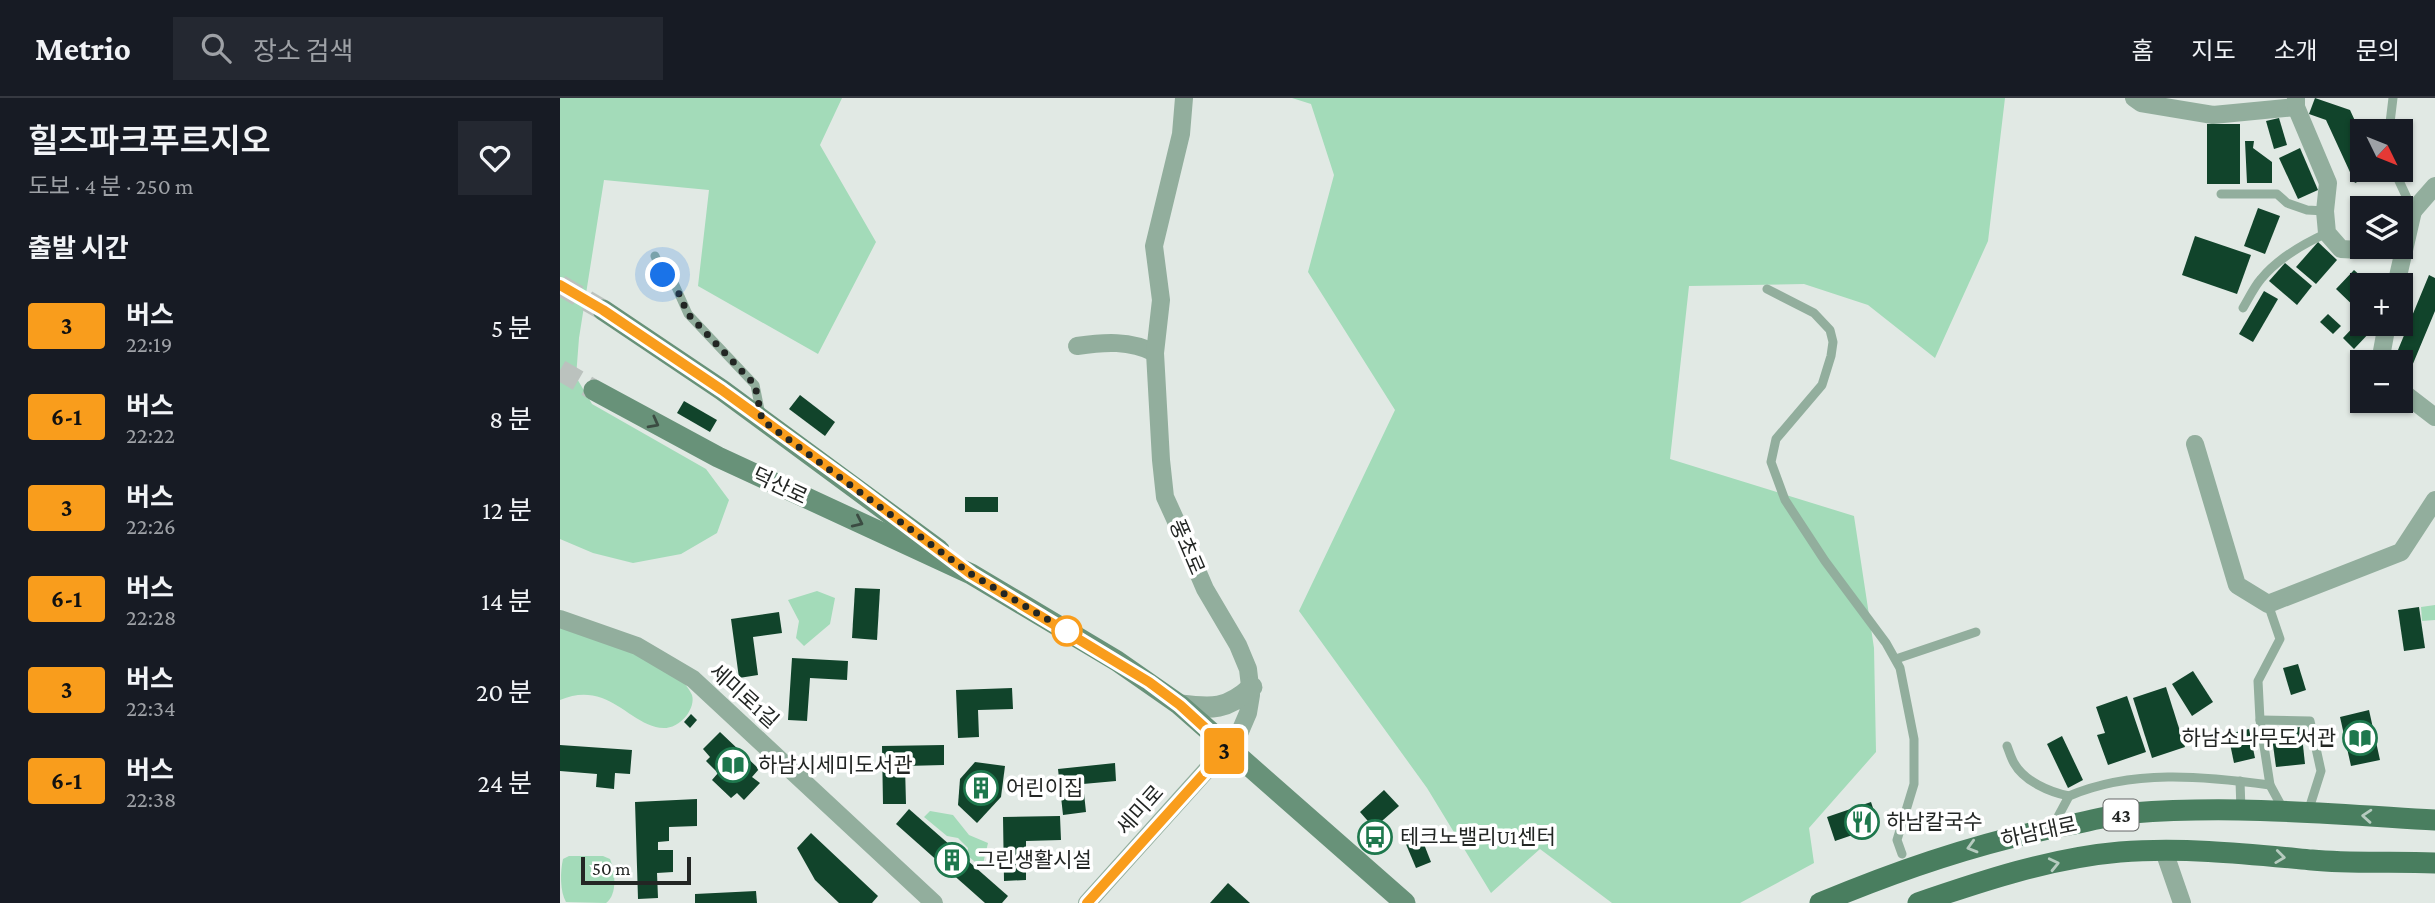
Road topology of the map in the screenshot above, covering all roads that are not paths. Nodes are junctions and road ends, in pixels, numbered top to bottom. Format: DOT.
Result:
graph roads {
  1 [pos="1184,98"];
  2 [pos="2133,98"];
  3 [pos="2393,98"];
  4 [pos="2296,102"];
  5 [pos="2390,119"];
  6 [pos="2435,186"];
  7 [pos="2221,194"];
  8 [pos="2413,210"];
  9 [pos="2325,211"];
  10 [pos="2327,233"];
  11 [pos="2350,249"];
  12 [pos="655,256"];
  13 [pos="1767,289"];
  14 [pos="2243,308"];
  15 [pos="603,310"];
  16 [pos="1076,346"];
  17 [pos="1156,353"];
  18 [pos="594,390"];
  19 [pos="2413,400"];
  20 [pos="2435,417"];
  21 [pos="762,420"];
  22 [pos="2195,444"];
  23 [pos="2435,500"];
  24 [pos="971,574"];
  25 [pos="2268,604"];
  26 [pos="560,619"];
  27 [pos="1976,632"];
  28 [pos="1896,659"];
  29 [pos="1252,687"];
  30 [pos="1180,705"];
  31 [pos="2260,720"];
  32 [pos="2007,746"];
  33 [pos="1227,748"];
  34 [pos="2240,781"];
  35 [pos="2270,785"];
  36 [pos="2069,796"];
  37 [pos="2241,810"];
  38 [pos="2284,811"];
  39 [pos="2308,812"];
  40 [pos="2435,820"];
  41 [pos="2053,828"];
  42 [pos="2164,851"];
  43 [pos="1904,857"];
  44 [pos="2435,863"];
  45 [pos="934,903"];
  46 [pos="1087,903"];
  47 [pos="1405,903"];
  48 [pos="1820,903"];
  49 [pos="1918,903"];
  50 [pos="2182,903"];
  1 -- 17 [label="street, 풍초로"];
  2 -- 4 [label="street"];
  3 -- 5 [label="lane"];
  4 -- 9 [label="street"];
  6 -- 8 [label="street"];
  7 -- 9 [label="lane"];
  9 -- 10 [label="street"];
  10 -- 11 [label="street"];
  10 -- 14 [label="lane"];
  12 -- 21 [label="lane"];
  13 -- 28 [label="lane"];
  15 -- 21 [label="main road, 덕산로"];
  16 -- 17 [label="street"];
  17 -- 29 [label="street, 풍초로"];
  18 -- 24 [label="main road, 덕산로, one-way"];
  19 -- 20 [label="street"];
  21 -- 24 [label="main road, 덕산로"];
  22 -- 25 [label="street"];
  23 -- 25 [label="street"];
  24 -- 30 [label="main road, 덕산로"];
  25 -- 31 [label="lane"];
  26 -- 45 [label="street, 세미로1길"];
  27 -- 28 [label="lane"];
  28 -- 43 [label="lane"];
  29 -- 30 [label="street"];
  29 -- 33 [label="street, 풍초로"];
  30 -- 33 [label="main road, 덕산로"];
  31 -- 35 [label="lane"];
  31 -- 39 [label="lane"];
  32 -- 36 [label="lane"];
  33 -- 46 [label="street, 세미로"];
  33 -- 47 [label="main road"];
  34 -- 35 [label="lane"];
  34 -- 36 [label="lane"];
  34 -- 37 [label="lane"];
  35 -- 38 [label="lane"];
  36 -- 41 [label="lane"];
  37 -- 38 [label="main road, 하남대로 / 43"];
  37 -- 41 [label="main road, 하남대로 / 43"];
  38 -- 39 [label="main road, 하남대로 / 43"];
  40 -- 39 [label="main road, 하남대로 / 43, one-way"];
  41 -- 43 [label="main road, 하남대로 / 43, one-way"];
  42 -- 44 [label="main road, 하남대로 / 43, one-way"];
  49 -- 42 [label="main road, 하남대로 / 43, one-way"];
  42 -- 50 [label="street"];
  43 -- 48 [label="main road, 하남대로 / 43"];
}
